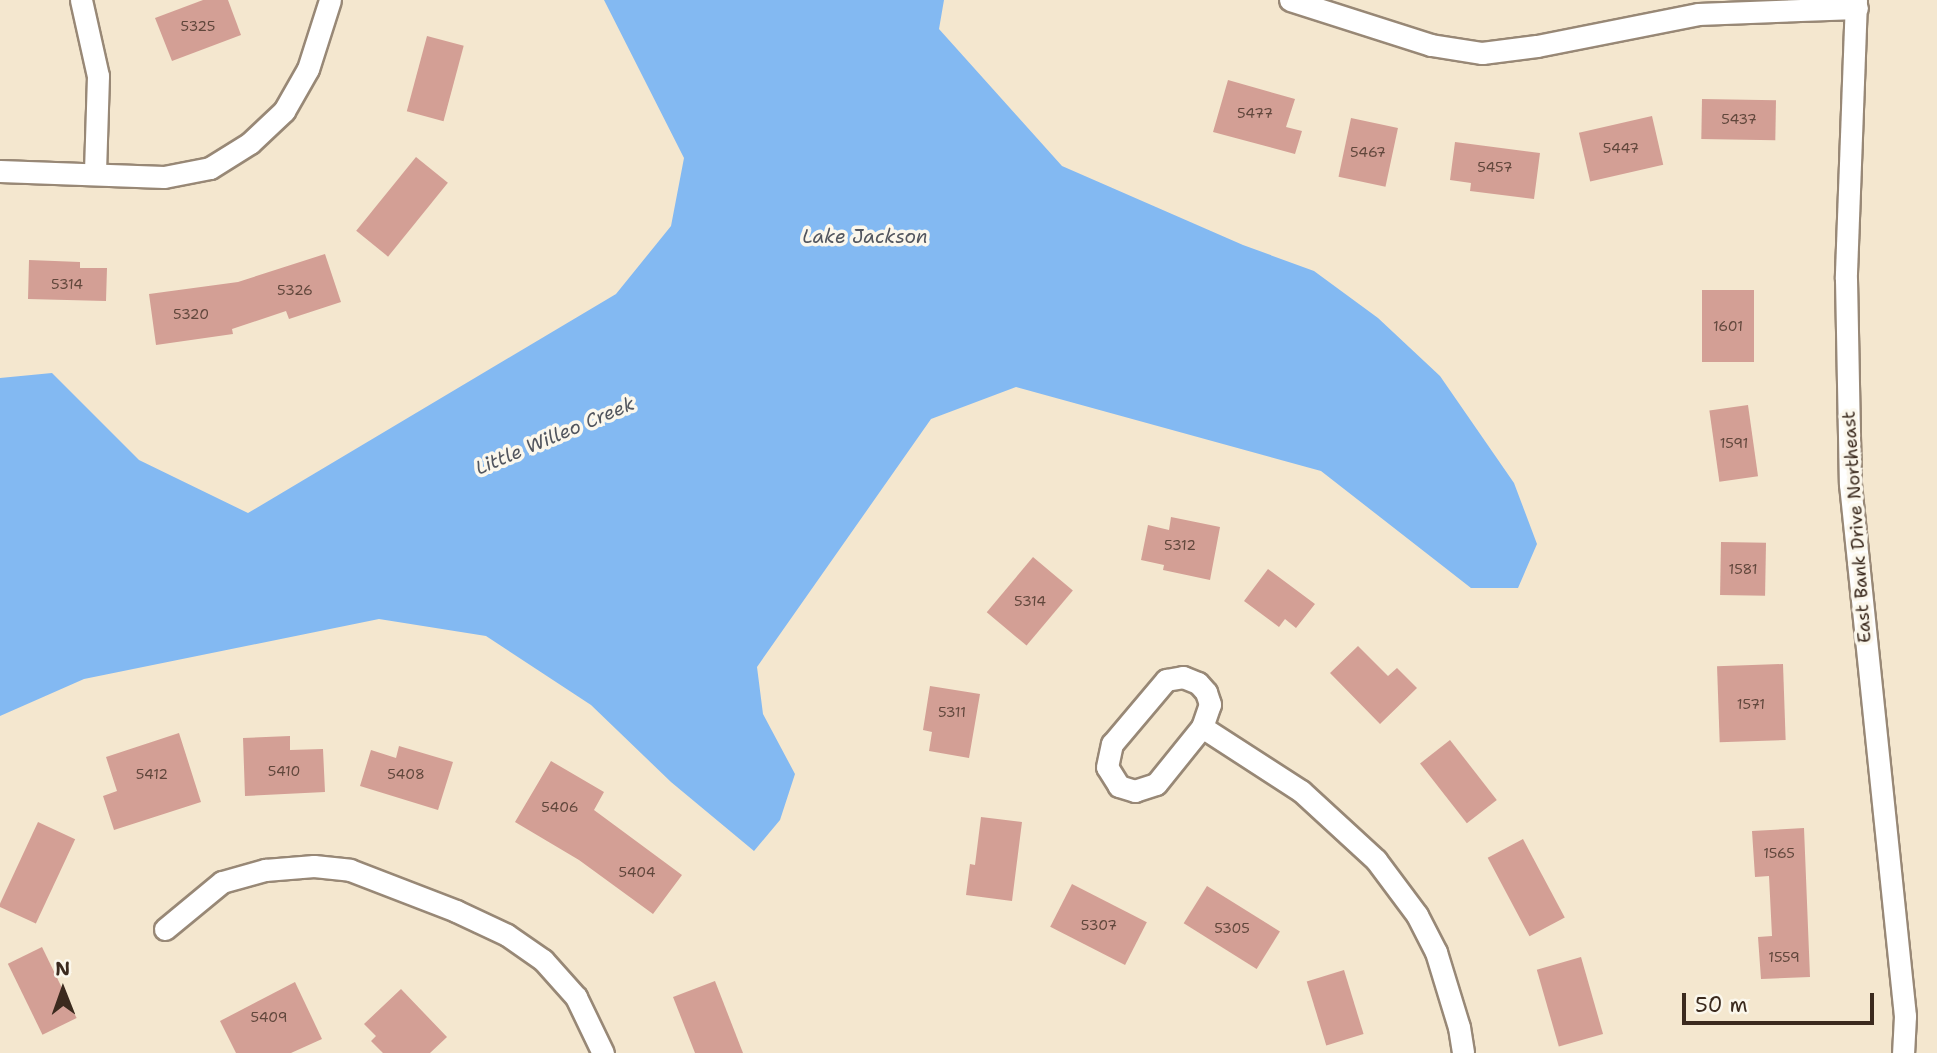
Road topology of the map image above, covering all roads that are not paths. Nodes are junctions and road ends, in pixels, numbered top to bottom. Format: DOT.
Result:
graph roads {
  1 [pos="81,0"];
  2 [pos="330,0"];
  3 [pos="1290,0"];
  4 [pos="1856,4"];
  5 [pos="0,171"];
  6 [pos="95,174"];
  7 [pos="1202,727"];
  8 [pos="165,929"];
  9 [pos="603,1053"];
  10 [pos="1463,1053"];
  11 [pos="1903,1053"];
  1 -- 6 [label="street"];
  2 -- 6 [label="street"];
  3 -- 4 [label="street"];
  4 -- 11 [label="street, East Bank Drive Northeast"];
  5 -- 6 [label="street"];
  7 -- 7 [label="street"];
  7 -- 10 [label="street"];
  8 -- 9 [label="street"];
}
